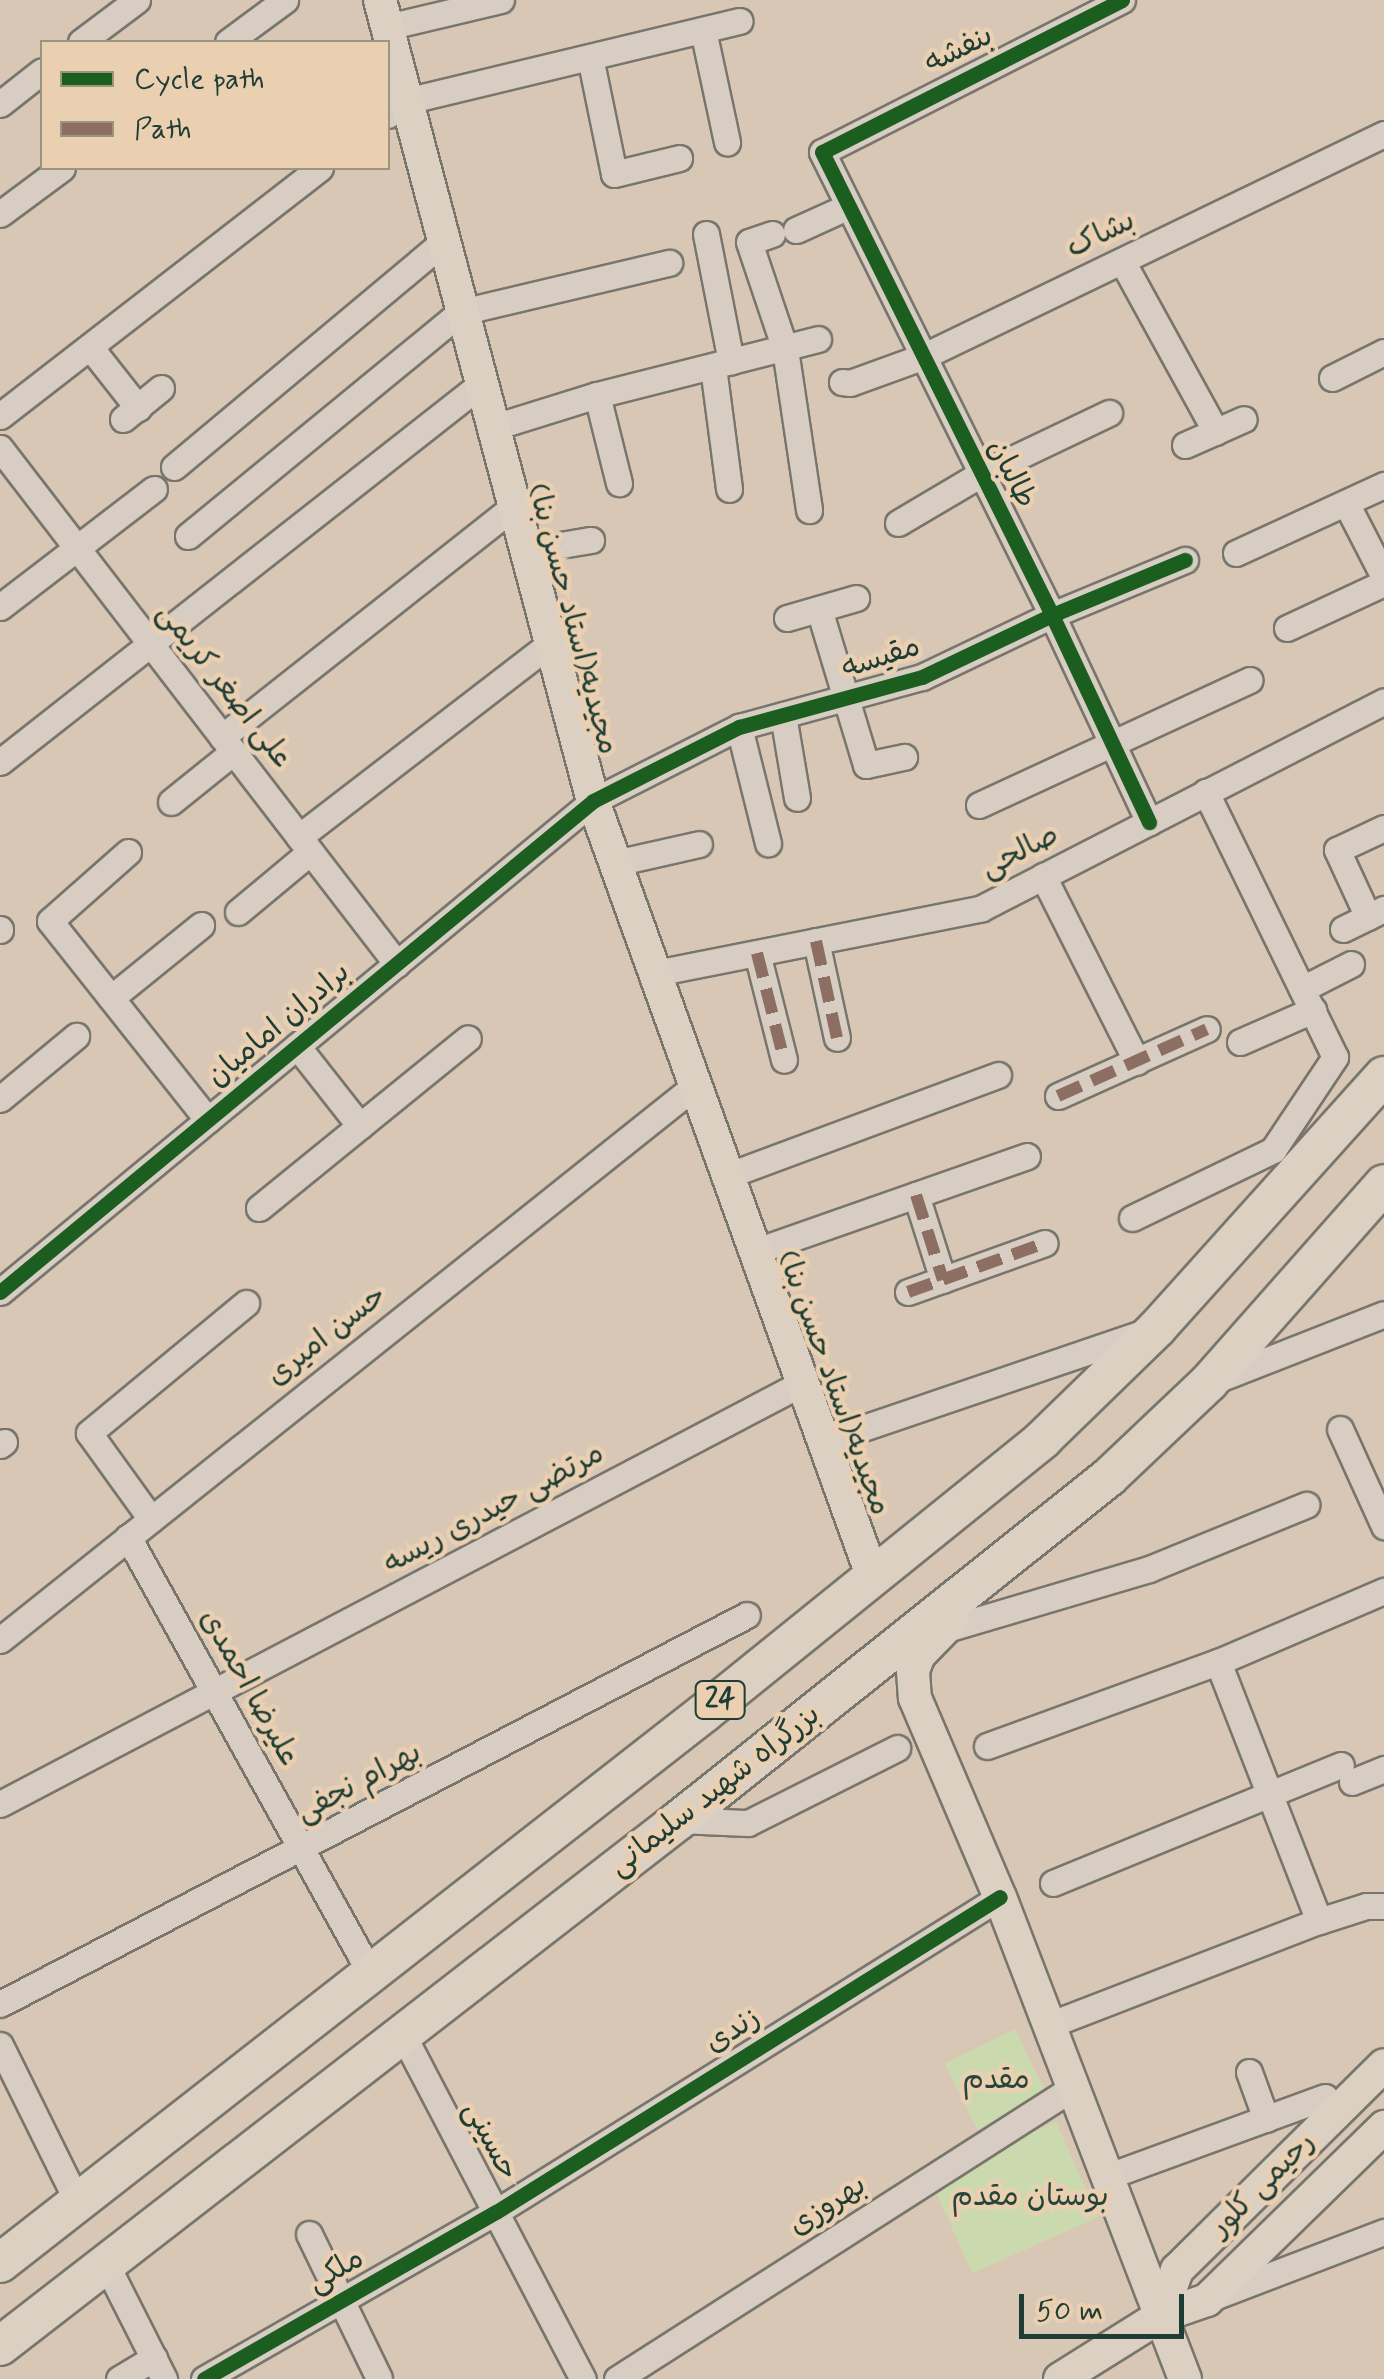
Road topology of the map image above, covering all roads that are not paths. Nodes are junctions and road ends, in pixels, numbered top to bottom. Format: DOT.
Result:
graph roads {
  1 [pos="136,0"];
  2 [pos="285,0"];
  3 [pos="501,0"];
  4 [pos="1122,0"];
  5 [pos="384,14"];
  6 [pos="740,22"];
  7 [pos="703,30"];
  8 [pos="83,40"];
  9 [pos="231,40"];
  10 [pos="387,40"];
  11 [pos="590,57"];
  12 [pos="390,61"];
  13 [pos="40,73"];
  14 [pos="0,104"];
  15 [pos="396,108"];
  16 [pos="1384,134"];
  17 [pos="727,142"];
  18 [pos="822,152"];
  19 [pos="678,158"];
  20 [pos="59,170"];
  21 [pos="317,170"];
  22 [pos="847,207"];
  23 [pos="0,214"];
  24 [pos="706,234"];
  25 [pos="443,242"];
  26 [pos="1122,260"];
  27 [pos="669,262"];
  28 [pos="461,312"];
  29 [pos="818,339"];
  30 [pos="90,347"];
  31 [pos="785,350"];
  32 [pos="1384,352"];
  33 [pos="922,357"];
  34 [pos="722,365"];
  35 [pos="1332,378"];
  36 [pos="842,382"];
  37 [pos="480,385"];
  38 [pos="161,388"];
  39 [pos="597,395"];
  40 [pos="1109,414"];
  41 [pos="0,416"];
  42 [pos="1244,419"];
  43 [pos="491,428"];
  44 [pos="1216,432"];
  45 [pos="1185,445"];
  46 [pos="0,448"];
  47 [pos="174,467"];
  48 [pos="981,474"];
  49 [pos="619,484"];
  50 [pos="1384,485"];
  51 [pos="154,489"];
  52 [pos="729,489"];
  53 [pos="1346,503"];
  54 [pos="512,508"];
  55 [pos="809,510"];
  56 [pos="898,523"];
  57 [pos="188,536"];
  58 [pos="591,540"];
  59 [pos="77,548"];
  60 [pos="525,551"];
  61 [pos="1236,553"];
  62 [pos="1185,560"];
  63 [pos="1384,580"];
  64 [pos="856,598"];
  65 [pos="0,607"];
  66 [pos="819,609"];
  67 [pos="1052,615"];
  68 [pos="788,618"];
  69 [pos="1287,628"];
  70 [pos="150,644"];
  71 [pos="550,644"];
  72 [pos="1248,680"];
  73 [pos="845,700"];
  74 [pos="1384,701"];
  75 [pos="783,715"];
  76 [pos="740,726"];
  77 [pos="1110,742"];
  78 [pos="228,744"];
  79 [pos="904,757"];
  80 [pos="0,762"];
  81 [pos="1206,792"];
  82 [pos="796,798"];
  83 [pos="171,802"];
  84 [pos="593,802"];
  85 [pos="979,804"];
  86 [pos="1149,822"];
  87 [pos="1384,828"];
  88 [pos="768,843"];
  89 [pos="305,844"];
  90 [pos="700,844"];
  91 [pos="128,852"];
  92 [pos="616,863"];
  93 [pos="1044,876"];
  94 [pos="238,912"];
  95 [pos="1376,913"];
  96 [pos="201,925"];
  97 [pos="1343,929"];
  98 [pos="816,941"];
  99 [pos="757,953"];
  100 [pos="396,964"];
  101 [pos="1351,964"];
  102 [pos="655,973"];
  103 [pos="111,998"];
  104 [pos="1308,999"];
  105 [pos="1207,1030"];
  106 [pos="76,1036"];
  107 [pos="468,1038"];
  108 [pos="837,1038"];
  109 [pos="1240,1042"];
  110 [pos="297,1046"];
  111 [pos="784,1060"];
  112 [pos="1136,1062"];
  113 [pos="998,1075"];
  114 [pos="1384,1076"];
  115 [pos="696,1085"];
  116 [pos="2,1093"];
  117 [pos="1058,1096"];
  118 [pos="208,1120"];
  119 [pos="360,1126"];
  120 [pos="1027,1156"];
  121 [pos="729,1175"];
  122 [pos="1384,1184"];
  123 [pos="916,1195"];
  124 [pos="259,1208"];
  125 [pos="1132,1218"];
  126 [pos="1045,1243"];
  127 [pos="756,1251"];
  128 [pos="943,1280"];
  129 [pos="0,1292"];
  130 [pos="908,1292"];
  131 [pos="246,1303"];
  132 [pos="1384,1314"];
  133 [pos="1157,1328"];
  134 [pos="804,1382"];
  135 [pos="1209,1382"];
  136 [pos="1340,1428"];
  137 [pos="825,1441"];
  138 [pos="1109,1477"];
  139 [pos="1306,1505"];
  140 [pos="151,1518"];
  141 [pos="1384,1526"];
  142 [pos="128,1537"];
  143 [pos="874,1578"];
  144 [pos="1384,1591"];
  145 [pos="748,1615"];
  146 [pos="940,1631"];
  147 [pos="0,1640"];
  148 [pos="1218,1662"];
  149 [pos="215,1694"];
  150 [pos="987,1746"];
  151 [pos="897,1748"];
  152 [pos="1384,1769"];
  153 [pos="1270,1794"];
  154 [pos="0,1804"];
  155 [pos="679,1820"];
  156 [pos="300,1850"];
  157 [pos="1053,1883"];
  158 [pos="1000,1897"];
  159 [pos="1384,1906"];
  160 [pos="1319,1920"];
  161 [pos="372,1976"];
  162 [pos="0,2004"];
  163 [pos="1048,2025"];
  164 [pos="404,2035"];
  165 [pos="0,2045"];
  166 [pos="1384,2066"];
  167 [pos="1249,2072"];
  168 [pos="1074,2088"];
  169 [pos="1326,2098"];
  170 [pos="1266,2120"];
  171 [pos="1384,2128"];
  172 [pos="1106,2177"];
  173 [pos="78,2204"];
  174 [pos="496,2212"];
  175 [pos="1384,2232"];
  176 [pos="309,2234"];
  177 [pos="0,2263"];
  178 [pos="106,2264"];
  179 [pos="340,2300"];
  180 [pos="1207,2300"];
  181 [pos="1161,2316"];
  182 [pos="0,2346"];
  183 [pos="159,2369"];
  184 [pos="378,2378"];
  185 [pos="119,2379"];
  186 [pos="204,2379"];
  187 [pos="583,2379"];
  188 [pos="617,2379"];
  189 [pos="1060,2379"];
  190 [pos="1185,2379"];
  1 -- 8 [label="street"];
  2 -- 9 [label="street"];
  3 -- 5 [label="street"];
  4 -- 18 [label="street, بنفشه"];
  5 -- 10 [label="main road, مجیدیه(استاد حسن بنا)"];
  6 -- 7 [label="street"];
  7 -- 11 [label="street"];
  7 -- 17 [label="street"];
  11 -- 15 [label="street"];
  11 -- 19 [label="street"];
  12 -- 15 [label="main road, مجیدیه(استاد حسن بنا)"];
  13 -- 14 [label="street"];
  15 -- 25 [label="main road, مجیدیه(استاد حسن بنا)"];
  16 -- 26 [label="street, بشاک"];
  18 -- 22 [label="street, طالبان"];
  20 -- 23 [label="street"];
  21 -- 30 [label="street"];
  22 -- 31 [label="street"];
  22 -- 33 [label="street, طالبان"];
  24 -- 34 [label="street"];
  25 -- 28 [label="main road, مجیدیه(استاد حسن بنا)"];
  25 -- 47 [label="street"];
  26 -- 33 [label="street, بشاک"];
  26 -- 44 [label="street"];
  27 -- 28 [label="street"];
  28 -- 37 [label="main road, مجیدیه(استاد حسن بنا)"];
  28 -- 57 [label="street"];
  29 -- 31 [label="street"];
  30 -- 38 [label="street"];
  30 -- 41 [label="street"];
  31 -- 34 [label="street"];
  31 -- 55 [label="street"];
  32 -- 35 [label="street"];
  33 -- 36 [label="street, بشاک"];
  33 -- 48 [label="street, طالبان"];
  34 -- 39 [label="street"];
  34 -- 52 [label="street"];
  37 -- 43 [label="main road, مجیدیه(استاد حسن بنا)"];
  37 -- 70 [label="street"];
  39 -- 43 [label="street"];
  39 -- 49 [label="street"];
  40 -- 48 [label="street"];
  42 -- 44 [label="street"];
  43 -- 54 [label="main road, مجیدیه(استاد حسن بنا)"];
  44 -- 45 [label="street"];
  46 -- 59 [label="street, علی اصغر کریمی"];
  48 -- 56 [label="street"];
  48 -- 67 [label="street, طالبان"];
  50 -- 53 [label="street"];
  51 -- 59 [label="street"];
  53 -- 61 [label="street"];
  53 -- 63 [label="street"];
  54 -- 60 [label="main road, مجیدیه(استاد حسن بنا)"];
  54 -- 78 [label="street"];
  58 -- 60 [label="street"];
  59 -- 65 [label="street"];
  59 -- 70 [label="street, علی اصغر کریمی"];
  60 -- 71 [label="main road, مجیدیه(استاد حسن بنا)"];
  62 -- 67 [label="street, مقیسه"];
  63 -- 69 [label="street"];
  64 -- 66 [label="street"];
  66 -- 68 [label="street"];
  66 -- 73 [label="street"];
  67 -- 73 [label="street, مقیسه"];
  67 -- 77 [label="street, طالبان"];
  70 -- 78 [label="street, علی اصغر کریمی"];
  70 -- 80 [label="street"];
  71 -- 84 [label="main road, مجیدیه(استاد حسن بنا)"];
  71 -- 89 [label="street"];
  72 -- 77 [label="street"];
  73 -- 75 [label="street, مقیسه"];
  73 -- 79 [label="street"];
  74 -- 81 [label="street, صالحی"];
  75 -- 76 [label="street, مقیسه"];
  75 -- 82 [label="street"];
  76 -- 84 [label="street, مقیسه"];
  76 -- 88 [label="street"];
  77 -- 85 [label="street"];
  77 -- 86 [label="street, طالبان"];
  78 -- 83 [label="street"];
  78 -- 89 [label="street, علی اصغر کریمی"];
  81 -- 86 [label="street, صالحی"];
  81 -- 104 [label="street"];
  84 -- 92 [label="main road, مجیدیه(استاد حسن بنا)"];
  84 -- 100 [label="street, برادران امامیان"];
  86 -- 93 [label="street, صالحی"];
  87 -- 95 [label="street"];
  89 -- 94 [label="street"];
  89 -- 100 [label="street, علی اصغر کریمی"];
  90 -- 92 [label="street"];
  91 -- 103 [label="street"];
  92 -- 102 [label="main road, مجیدیه(استاد حسن بنا)"];
  93 -- 98 [label="street, صالحی"];
  93 -- 112 [label="street"];
  95 -- 97 [label="street"];
  96 -- 103 [label="street"];
  98 -- 99 [label="street, صالحی"];
  98 -- 108 [label="street"];
  99 -- 102 [label="street, صالحی"];
  99 -- 111 [label="street"];
  100 -- 110 [label="street, برادران امامیان"];
  101 -- 104 [label="street"];
  102 -- 115 [label="main road, مجیدیه(استاد حسن بنا)"];
  103 -- 118 [label="street"];
  104 -- 109 [label="street"];
  104 -- 125 [label="street"];
  105 -- 112 [label="street"];
  106 -- 116 [label="street"];
  107 -- 119 [label="street"];
  110 -- 118 [label="street, برادران امامیان"];
  110 -- 119 [label="street"];
  112 -- 117 [label="street"];
  113 -- 121 [label="street"];
  114 -- 133 [label="highway, 24"];
  115 -- 121 [label="main road, مجیدیه(استاد حسن بنا)"];
  115 -- 140 [label="street, حسن امیری"];
  118 -- 129 [label="street, برادران امامیان"];
  119 -- 124 [label="street"];
  120 -- 123 [label="street"];
  121 -- 127 [label="main road, مجیدیه(استاد حسن بنا)"];
  122 -- 135 [label="highway, بزرگراه شهید سلیمانی / 24"];
  123 -- 127 [label="street"];
  123 -- 128 [label="street"];
  126 -- 128 [label="street"];
  127 -- 134 [label="main road, مجیدیه(استاد حسن بنا)"];
  128 -- 130 [label="street"];
  131 -- 140 [label="street"];
  132 -- 135 [label="street"];
  133 -- 137 [label="street"];
  133 -- 143 [label="highway, 24"];
  134 -- 137 [label="main road, مجیدیه(استاد حسن بنا)"];
  134 -- 149 [label="street, مرتضی حیدری ریسه"];
  135 -- 138 [label="highway, بزرگراه شهید سلیمانی / 24"];
  136 -- 141 [label="street"];
  137 -- 143 [label="main road, مجیدیه(استاد حسن بنا)"];
  138 -- 146 [label="main road"];
  138 -- 155 [label="highway, بزرگراه شهید سلیمانی / 24"];
  139 -- 146 [label="street"];
  140 -- 142 [label="street, حسن امیری"];
  142 -- 147 [label="street, حسن امیری"];
  142 -- 149 [label="street, علیرضا احمدی"];
  143 -- 161 [label="highway, 24"];
  144 -- 148 [label="street"];
  145 -- 156 [label="street, بهرام نجفی"];
  146 -- 158 [label="main road"];
  148 -- 150 [label="street"];
  148 -- 153 [label="street"];
  149 -- 154 [label="street, مرتضی حیدری ریسه"];
  149 -- 156 [label="street, علیرضا احمدی"];
  151 -- 155 [label="street"];
  152 -- 153 [label="street"];
  153 -- 157 [label="street"];
  153 -- 160 [label="street"];
  155 -- 164 [label="highway, بزرگراه شهید سلیمانی / 24"];
  156 -- 161 [label="street, علیرضا احمدی"];
  156 -- 162 [label="street, بهرام نجفی"];
  158 -- 163 [label="main road"];
  158 -- 174 [label="street, زندی"];
  159 -- 160 [label="street"];
  160 -- 163 [label="street"];
  161 -- 173 [label="highway, 24"];
  163 -- 168 [label="main road"];
  164 -- 174 [label="street, حسینی"];
  164 -- 178 [label="highway, بزرگراه شهید سلیمانی / 24"];
  165 -- 173 [label="street"];
  166 -- 181 [label="main road, رحیمی کلور"];
  167 -- 170 [label="street"];
  168 -- 172 [label="main road"];
  168 -- 188 [label="street, بهروزی"];
  169 -- 170 [label="street"];
  170 -- 172 [label="street"];
  171 -- 180 [label="main road"];
  172 -- 181 [label="main road"];
  173 -- 177 [label="highway, 24"];
  174 -- 179 [label="street, ملکی"];
  174 -- 187 [label="street, حسینی"];
  175 -- 180 [label="street"];
  176 -- 179 [label="street"];
  178 -- 182 [label="highway, بزرگراه شهید سلیمانی / 24"];
  178 -- 183 [label="street"];
  179 -- 184 [label="street"];
  179 -- 186 [label="street, ملکی"];
  180 -- 181 [label="main road"];
  181 -- 189 [label="main road"];
  181 -- 190 [label="main road"];
  183 -- 185 [label="street"];
}
